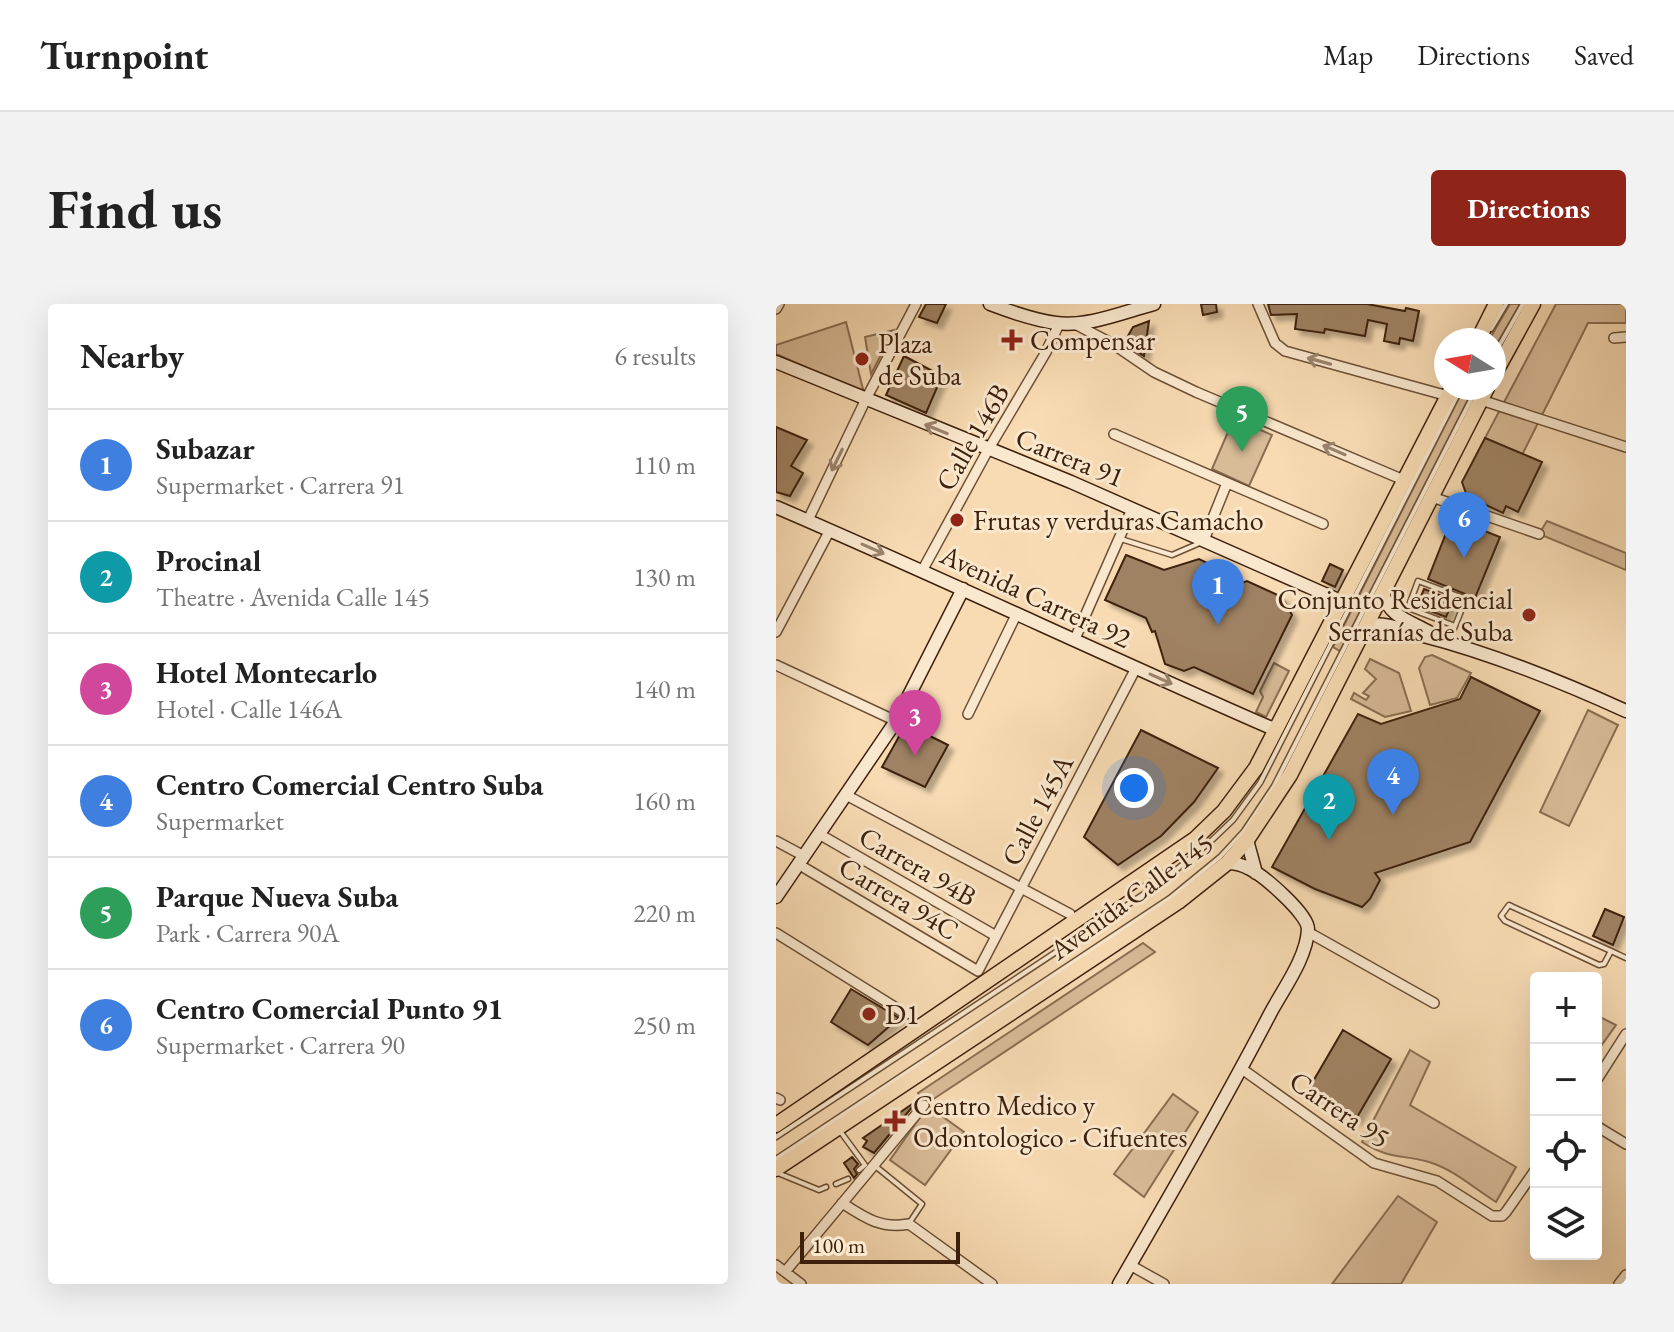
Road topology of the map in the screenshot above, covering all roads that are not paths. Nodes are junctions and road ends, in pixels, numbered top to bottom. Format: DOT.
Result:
graph roads {
  1 [pos="916,304"];
  2 [pos="990,304"];
  3 [pos="1154,304"];
  4 [pos="1258,304"];
  5 [pos="1497,304"];
  6 [pos="1506,304"];
  7 [pos="1523,304"];
  8 [pos="1533,304"];
  9 [pos="1065,323"];
  10 [pos="1484,328"];
  11 [pos="1493,328"];
  12 [pos="1506,334"];
  13 [pos="1626,337"];
  14 [pos="1614,338"];
  15 [pos="1506,353"];
  16 [pos="776,362"];
  17 [pos="1434,388"];
  18 [pos="866,399"];
  19 [pos="1446,400"];
  20 [pos="1455,400"];
  21 [pos="1478,400"];
  22 [pos="1478,400"];
  23 [pos="1503,400"];
  24 [pos="1114,434"];
  25 [pos="1626,447"];
  26 [pos="988,450"];
  27 [pos="1406,481"];
  28 [pos="1227,483"];
  29 [pos="1432,497"];
  30 [pos="776,507"];
  31 [pos="1132,509"];
  32 [pos="808,520"];
  33 [pos="1323,524"];
  34 [pos="830,530"];
  35 [pos="1539,534"];
  36 [pos="1120,538"];
  37 [pos="1204,540"];
  38 [pos="922,571"];
  39 [pos="963,589"];
  40 [pos="1383,593"];
  41 [pos="1343,602"];
  42 [pos="1017,613"];
  43 [pos="1366,626"];
  44 [pos="1455,626"];
  45 [pos="776,632"];
  46 [pos="1074,641"];
  47 [pos="1446,641"];
  48 [pos="776,665"];
  49 [pos="1136,668"];
  50 [pos="1626,711"];
  51 [pos="968,714"];
  52 [pos="896,721"];
  53 [pos="1276,730"];
  54 [pos="846,795"];
  55 [pos="819,834"];
  56 [pos="1247,840"];
  57 [pos="776,841"];
  58 [pos="801,860"];
  59 [pos="1227,863"];
  60 [pos="1256,873"];
  61 [pos="1022,887"];
  62 [pos="776,897"];
  63 [pos="1070,914"];
  64 [pos="1308,932"];
  65 [pos="776,933"];
  66 [pos="996,936"];
  67 [pos="1611,951"];
  68 [pos="1626,958"];
  69 [pos="978,971"];
  70 [pos="1434,1003"];
  71 [pos="906,1014"];
  72 [pos="1626,1034"];
  73 [pos="1242,1069"];
  74 [pos="1602,1072"];
  75 [pos="924,1105"];
  76 [pos="776,1125"];
  77 [pos="838,1128"];
  78 [pos="1602,1129"];
  79 [pos="776,1137"];
  80 [pos="1626,1144"];
  81 [pos="776,1159"];
  82 [pos="874,1165"];
  83 [pos="776,1170"];
  84 [pos="859,1170"];
  85 [pos="1530,1177"];
  86 [pos="848,1179"];
  87 [pos="836,1184"];
  88 [pos="826,1187"];
  89 [pos="842,1203"];
  90 [pos="909,1224"];
  91 [pos="776,1265"];
  92 [pos="1130,1265"];
  93 [pos="785,1272"];
  94 [pos="1626,1275"];
  95 [pos="801,1284"];
  96 [pos="992,1284"];
  97 [pos="1119,1284"];
  98 [pos="1164,1284"];
  99 [pos="1619,1284"];
  1 -- 18 [label="street"];
  2 -- 9 [label="main road"];
  3 -- 9 [label="main road"];
  17 -- 4 [label="street, one-way"];
  5 -- 10 [label="main road"];
  6 -- 11 [label="lane"];
  7 -- 12 [label="lane"];
  8 -- 15 [label="main road"];
  9 -- 26 [label="street, Calle 146B"];
  27 -- 9 [label="street, one-way"];
  13 -- 14 [label="street"];
  16 -- 18 [label="main road, Carrera 91"];
  26 -- 18 [label="main road, Carrera 91, one-way"];
  18 -- 32 [label="street, one-way"];
  19 -- 27 [label="main road, Avenida Calle 145"];
  20 -- 79 [label="lane"];
  21 -- 29 [label="main road, Avenida Calle 145"];
  22 -- 81 [label="lane"];
  23 -- 25 [label="street"];
  24 -- 28 [label="street"];
  26 -- 31 [label="main road, Carrera 91"];
  26 -- 38 [label="street, Calle 146B"];
  27 -- 41 [label="main road, Avenida Calle 145"];
  28 -- 33 [label="street"];
  28 -- 37 [label="street"];
  29 -- 35 [label="street"];
  29 -- 40 [label="main road, Avenida Calle 145"];
  30 -- 32 [label="main road, Avenida Carrera 92"];
  31 -- 36 [label="street"];
  31 -- 37 [label="main road, Carrera 91"];
  32 -- 34 [label="main road, Avenida Carrera 92"];
  34 -- 38 [label="main road, Avenida Carrera 92, one-way"];
  34 -- 45 [label="street"];
  36 -- 37 [label="lane"];
  36 -- 46 [label="street"];
  37 -- 41 [label="main road, Carrera 91"];
  38 -- 39 [label="main road, Avenida Carrera 92"];
  39 -- 42 [label="main road, Avenida Carrera 92"];
  39 -- 52 [label="main road"];
  40 -- 43 [label="main road, Avenida Calle 145"];
  40 -- 47 [label="main road"];
  41 -- 53 [label="main road, Avenida Calle 145"];
  42 -- 46 [label="main road, Avenida Carrera 92"];
  42 -- 51 [label="street"];
  43 -- 47 [label="main road"];
  43 -- 56 [label="main road, Avenida Calle 145"];
  44 -- 44 [label="lane"];
  44 -- 47 [label="lane"];
  46 -- 49 [label="main road, Avenida Carrera 92"];
  47 -- 50 [label="main road"];
  48 -- 52 [label="street"];
  49 -- 53 [label="main road, Avenida Carrera 92, one-way"];
  49 -- 61 [label="street, Calle 145A"];
  52 -- 54 [label="main road"];
  53 -- 76 [label="main road, Avenida Calle 145"];
  54 -- 55 [label="main road"];
  54 -- 61 [label="street"];
  55 -- 58 [label="main road"];
  55 -- 66 [label="street, Carrera 94B"];
  56 -- 59 [label="main road, Avenida Calle 145"];
  56 -- 60 [label="main road"];
  57 -- 58 [label="street, Carrera 94C"];
  58 -- 62 [label="main road"];
  58 -- 69 [label="street, Carrera 94C"];
  59 -- 60 [label="main road"];
  59 -- 77 [label="main road, Avenida Calle 145"];
  60 -- 64 [label="main road"];
  61 -- 63 [label="street"];
  61 -- 66 [label="street, Calle 145A"];
  64 -- 70 [label="street"];
  64 -- 73 [label="main road"];
  65 -- 71 [label="street"];
  66 -- 69 [label="street, Calle 145A"];
  67 -- 67 [label="lane"];
  67 -- 68 [label="lane"];
  72 -- 74 [label="street"];
  73 -- 85 [label="street, Carrera 95"];
  73 -- 92 [label="main road"];
  75 -- 82 [label="street"];
  77 -- 83 [label="main road, Avenida Calle 145"];
  77 -- 84 [label="lane"];
  78 -- 80 [label="street"];
  82 -- 89 [label="street"];
  82 -- 90 [label="lane"];
  83 -- 88 [label="lane"];
  86 -- 87 [label="lane"];
  89 -- 90 [label="street"];
  89 -- 93 [label="street"];
  90 -- 96 [label="street"];
  91 -- 93 [label="street"];
  92 -- 97 [label="main road"];
  92 -- 98 [label="street"];
  93 -- 95 [label="street"];
  94 -- 99 [label="street"];
}
